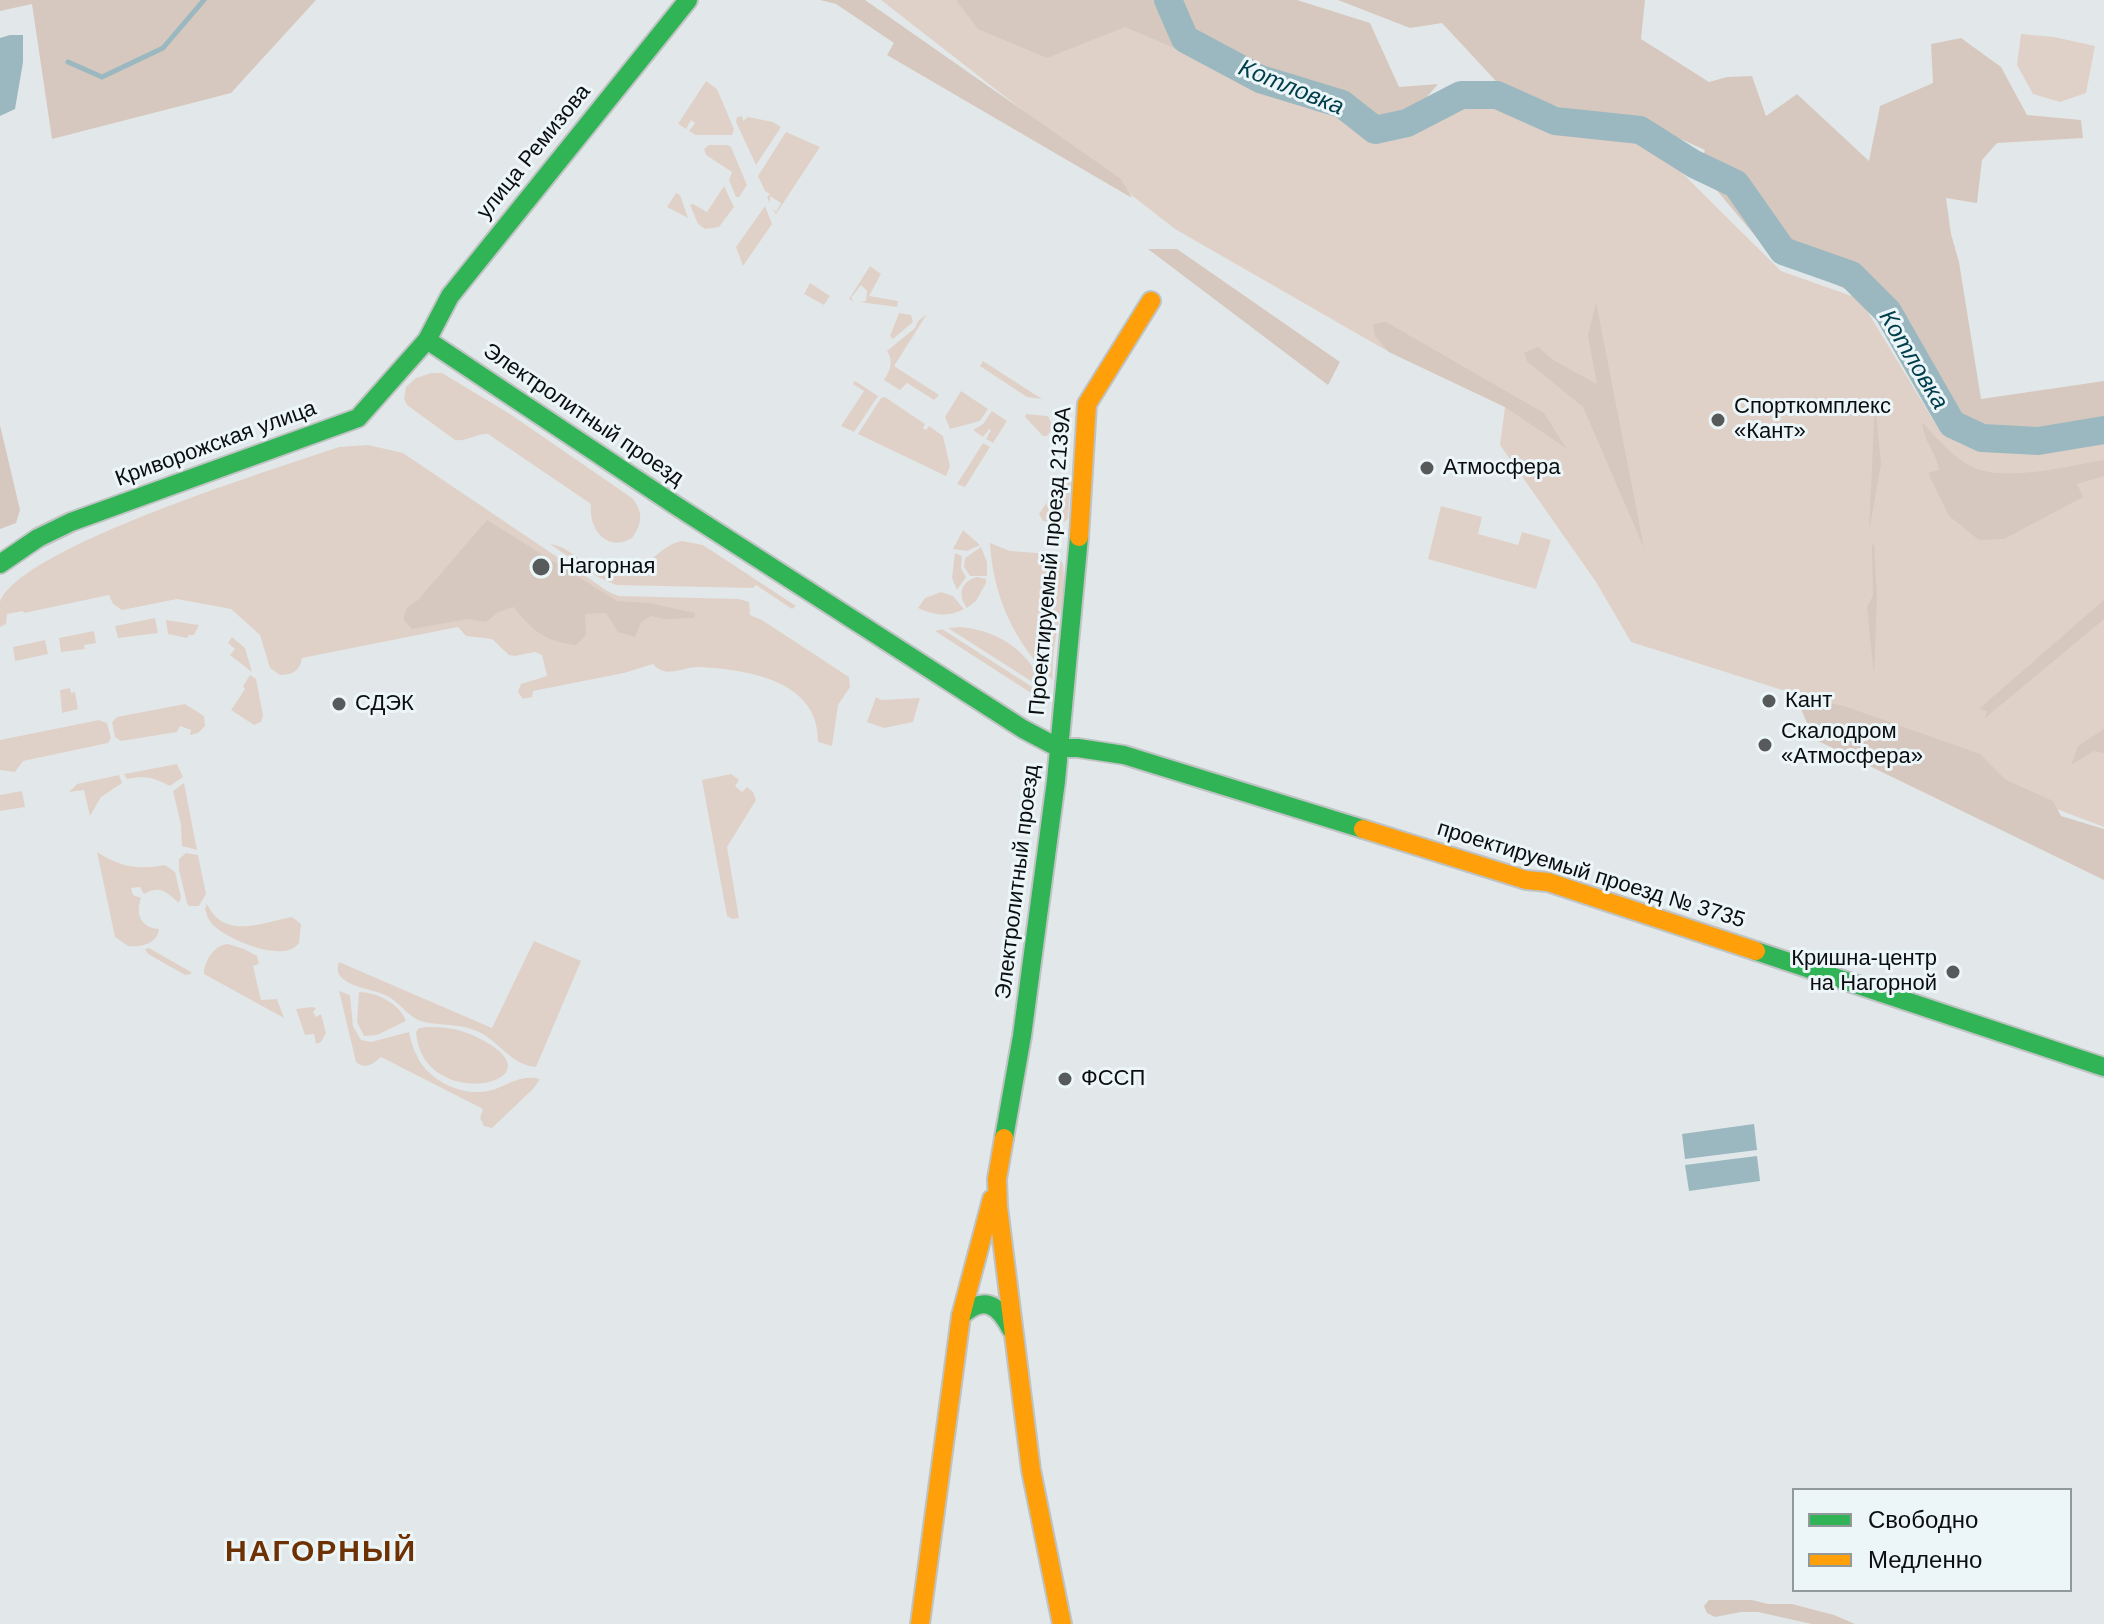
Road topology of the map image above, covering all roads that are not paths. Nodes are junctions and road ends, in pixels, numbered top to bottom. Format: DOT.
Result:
graph roads {
  1 [pos="688,0"];
  2 [pos="1151,301"];
  3 [pos="427,340"];
  4 [pos="0,564"];
  5 [pos="1059,748"];
  6 [pos="2104,1067"];
  7 [pos="997,1179"];
  8 [pos="961,1316"];
  9 [pos="1015,1337"];
  10 [pos="920,1624"];
  11 [pos="1062,1624"];
  1 -- 3 [label="street, улица Ремизова"];
  2 -- 5 [label="street, Проектируемый проезд 2139А"];
  3 -- 4 [label="street, Криворожская улица"];
  3 -- 5 [label="street, Электролитный проезд"];
  5 -- 6 [label="street, проектируемый проезд № 3735"];
  5 -- 7 [label="street, Электролитный проезд"];
  7 -- 8 [label="street"];
  7 -- 9 [label="street, Электролитный проезд"];
  8 -- 9 [label="street"];
  8 -- 10 [label="street"];
  9 -- 11 [label="street, Электролитный проезд"];
}
